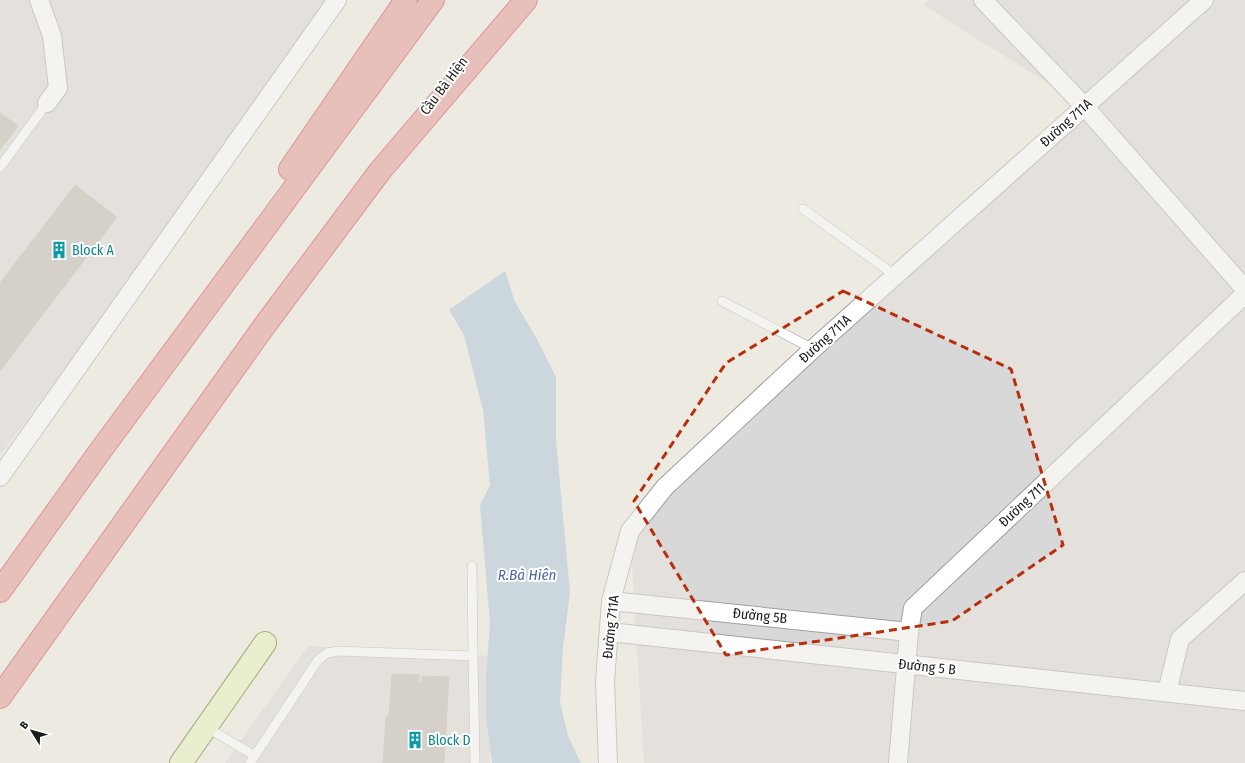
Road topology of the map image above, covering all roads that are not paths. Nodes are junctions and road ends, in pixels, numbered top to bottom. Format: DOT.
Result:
graph roads {
  1 [pos="39,0"];
  2 [pos="337,0"];
  3 [pos="406,0"];
  4 [pos="432,0"];
  5 [pos="507,0"];
  6 [pos="526,0"];
  7 [pos="983,0"];
  8 [pos="1204,0"];
  9 [pos="47,103"];
  10 [pos="1084,106"];
  11 [pos="0,167"];
  12 [pos="380,171"];
  13 [pos="803,209"];
  14 [pos="896,276"];
  15 [pos="1245,289"];
  16 [pos="1245,294"];
  17 [pos="722,301"];
  18 [pos="814,349"];
  19 [pos="98,454"];
  20 [pos="0,477"];
  21 [pos="472,566"];
  22 [pos="1245,581"];
  23 [pos="0,591"];
  24 [pos="611,601"];
  25 [pos="609,632"];
  26 [pos="910,632"];
  27 [pos="265,643"];
  28 [pos="473,656"];
  29 [pos="908,665"];
  30 [pos="1167,692"];
  31 [pos="0,697"];
  32 [pos="1245,701"];
  33 [pos="206,727"];
  34 [pos="253,760"];
  35 [pos="181,763"];
  36 [pos="475,763"];
  37 [pos="608,763"];
  38 [pos="898,763"];
  1 -- 9 [label="street"];
  2 -- 20 [label="street"];
  3 -- 19 [label="highway"];
  4 -- 19 [label="highway"];
  5 -- 12 [label="highway, Cầu Bà Hiện"];
  6 -- 12 [label="highway"];
  7 -- 10 [label="street"];
  8 -- 10 [label="street, Đường 711A"];
  9 -- 11 [label="lane"];
  10 -- 14 [label="street, Đường 711A"];
  10 -- 15 [label="street"];
  12 -- 31 [label="highway"];
  13 -- 14 [label="lane"];
  14 -- 18 [label="street, Đường 711A"];
  16 -- 26 [label="street, Đường 711"];
  17 -- 18 [label="lane"];
  18 -- 24 [label="street, Đường 711A"];
  19 -- 23 [label="highway"];
  21 -- 28 [label="lane"];
  22 -- 30 [label="street"];
  24 -- 25 [label="street, Đường 711A"];
  24 -- 26 [label="street, Đường 5B"];
  25 -- 29 [label="street, Đường 5 B"];
  25 -- 37 [label="street, Đường 711A"];
  26 -- 29 [label="street, Đường 711"];
  27 -- 33 [label="main road"];
  28 -- 34 [label="lane"];
  28 -- 36 [label="lane"];
  29 -- 30 [label="street, Đường 5 B"];
  29 -- 38 [label="street, Đường 711"];
  30 -- 32 [label="street, Đường 5 B"];
  33 -- 34 [label="lane"];
  33 -- 35 [label="main road"];
}
